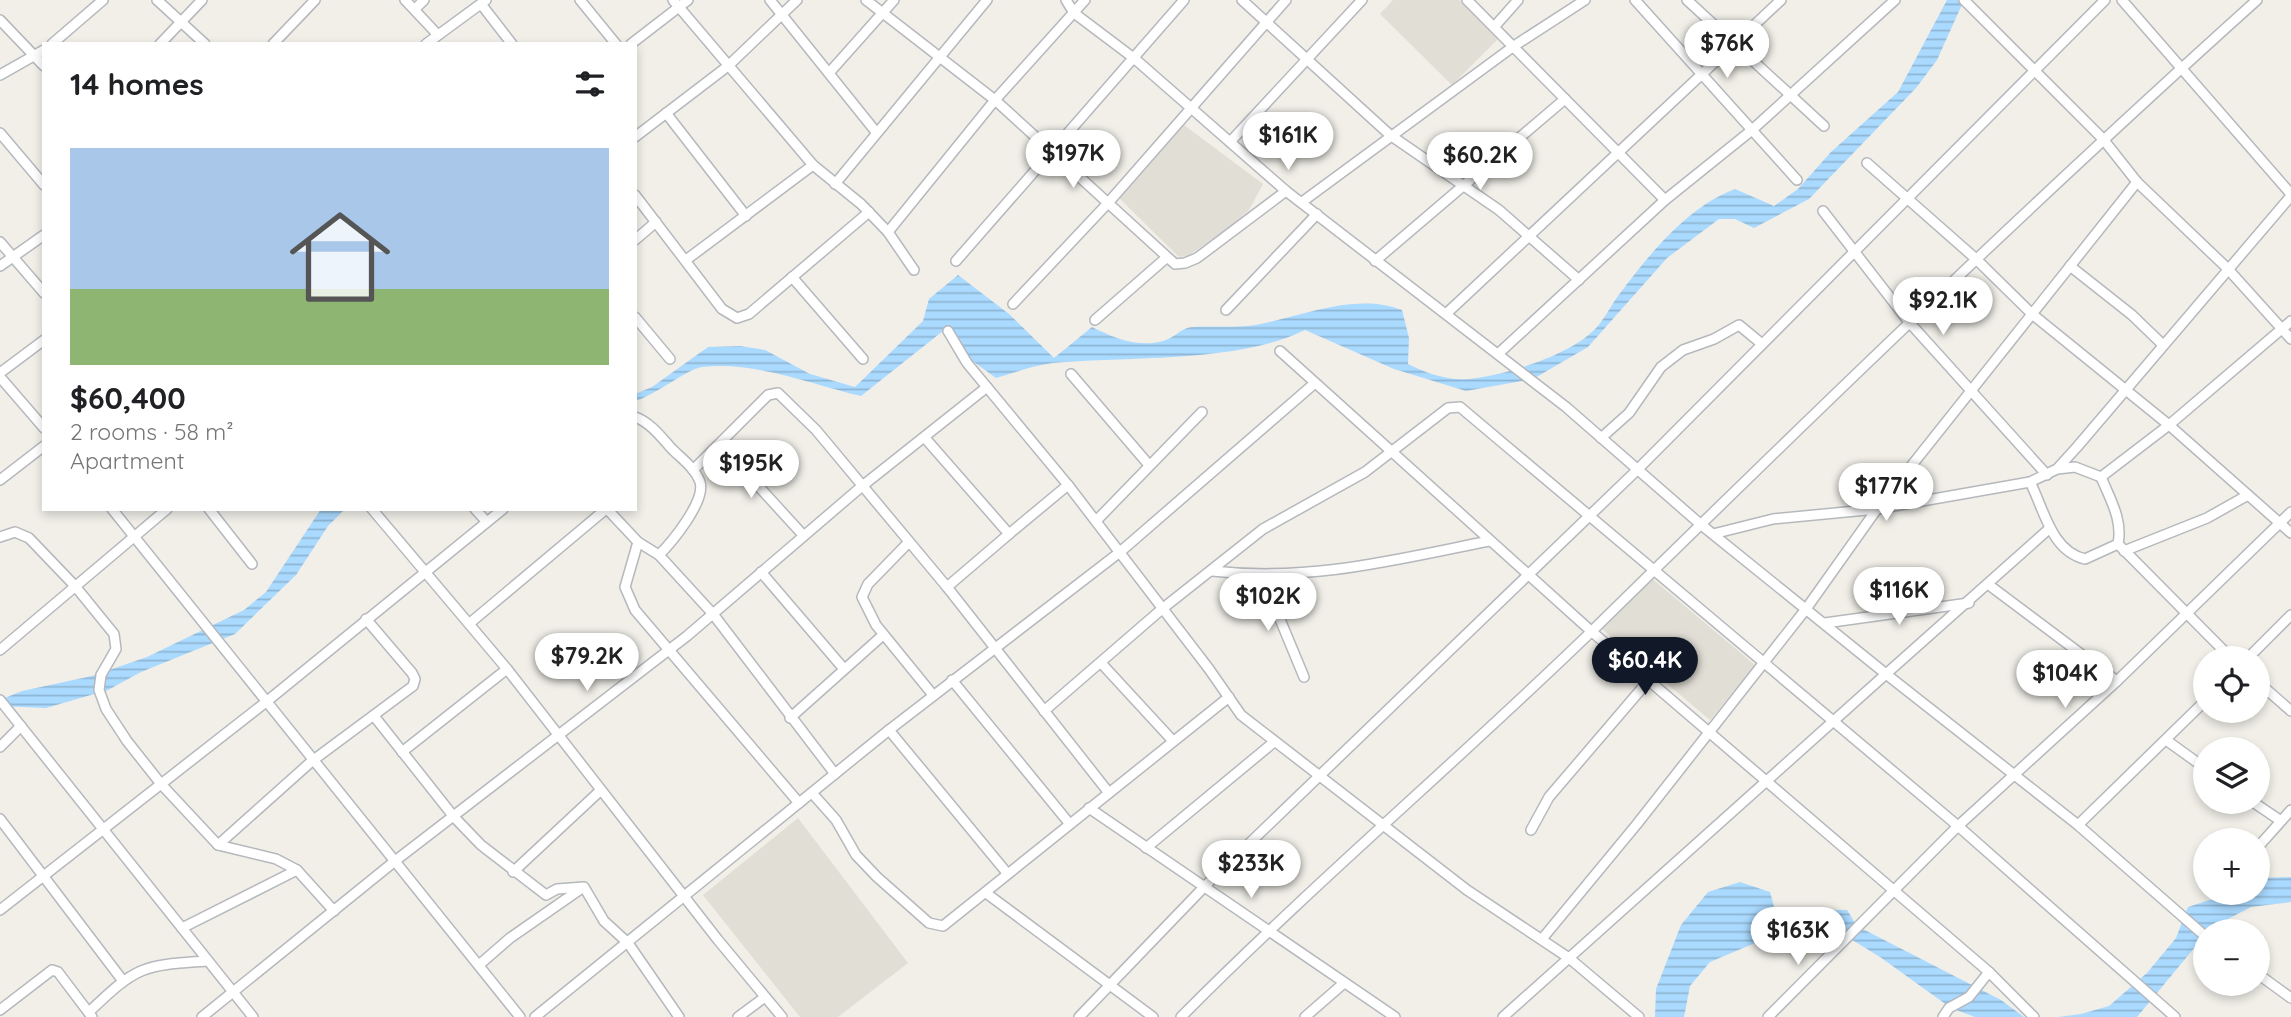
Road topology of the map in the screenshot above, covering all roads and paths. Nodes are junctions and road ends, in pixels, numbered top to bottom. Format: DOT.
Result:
graph roads {
  1 [pos="103,0"];
  2 [pos="158,0"];
  3 [pos="202,0"];
  4 [pos="314,0"];
  5 [pos="405,0"];
  6 [pos="424,0"];
  7 [pos="580,0"];
  8 [pos="688,0"];
  9 [pos="770,0"];
  10 [pos="797,0"];
  11 [pos="866,0"];
  12 [pos="894,0"];
  13 [pos="987,0"];
  14 [pos="1066,0"];
  15 [pos="1085,0"];
  16 [pos="1184,0"];
  17 [pos="1242,0"];
  18 [pos="1286,0"];
  19 [pos="1362,0"];
  20 [pos="1467,0"];
  21 [pos="1518,0"];
  22 [pos="1585,0"];
  23 [pos="1635,0"];
  24 [pos="1687,0"];
  25 [pos="1781,0"];
  26 [pos="1895,0"];
  27 [pos="1964,0"];
  28 [pos="2105,0"];
  29 [pos="2122,0"];
  30 [pos="2257,0"];
  31 [pos="483,2"];
  32 [pos="676,4"];
  33 [pos="415,9"];
  34 [pos="883,13"];
  35 [pos="1074,13"];
  36 [pos="783,16"];
  37 [pos="0,20"];
  38 [pos="181,22"];
  39 [pos="1266,23"];
  40 [pos="1495,26"];
  41 [pos="438,35"];
  42 [pos="54,42"];
  43 [pos="162,42"];
  44 [pos="203,42"];
  45 [pos="275,42"];
  46 [pos="429,42"];
  47 [pos="511,42"];
  48 [pos="614,42"];
  49 [pos="633,42"];
  50 [pos="1733,44"];
  51 [pos="1514,46"];
  52 [pos="42,51"];
  53 [pos="33,56"];
  54 [pos="941,57"];
  55 [pos="1135,59"];
  56 [pos="1308,61"];
  57 [pos="42,64"];
  58 [pos="728,65"];
  59 [pos="2180,69"];
  60 [pos="2033,72"];
  61 [pos="829,73"];
  62 [pos="1702,74"];
  63 [pos="0,75"];
  64 [pos="1789,97"];
  65 [pos="995,100"];
  66 [pos="1565,100"];
  67 [pos="1191,108"];
  68 [pos="666,113"];
  69 [pos="1824,126"];
  70 [pos="1752,130"];
  71 [pos="876,132"];
  72 [pos="0,133"];
  73 [pos="637,135"];
  74 [pos="1390,135"];
  75 [pos="2103,139"];
  76 [pos="1230,142"];
  77 [pos="1053,151"];
  78 [pos="1620,154"];
  79 [pos="1867,163"];
  80 [pos="813,165"];
  81 [pos="1797,180"];
  82 [pos="2137,182"];
  83 [pos="42,184"];
  84 [pos="835,184"];
  85 [pos="1464,187"];
  86 [pos="1286,191"];
  87 [pos="2291,195"];
  88 [pos="1908,197"];
  89 [pos="637,198"];
  90 [pos="1665,200"];
  91 [pos="1302,202"];
  92 [pos="1108,203"];
  93 [pos="1823,211"];
  94 [pos="869,212"];
  95 [pos="1317,214"];
  96 [pos="746,216"];
  97 [pos="656,222"];
  98 [pos="888,232"];
  99 [pos="1531,235"];
  100 [pos="42,236"];
  101 [pos="637,238"];
  102 [pos="0,242"];
  103 [pos="1852,252"];
  104 [pos="13,258"];
  105 [pos="1166,258"];
  106 [pos="1976,259"];
  107 [pos="687,260"];
  108 [pos="956,261"];
  109 [pos="1375,261"];
  110 [pos="0,266"];
  111 [pos="2070,266"];
  112 [pos="2227,268"];
  113 [pos="914,270"];
  114 [pos="792,277"];
  115 [pos="1579,280"];
  116 [pos="42,291"];
  117 [pos="1013,304"];
  118 [pos="1226,310"];
  119 [pos="1447,313"];
  120 [pos="2032,314"];
  121 [pos="637,319"];
  122 [pos="1095,320"];
  123 [pos="2291,321"];
  124 [pos="1909,322"];
  125 [pos="2282,330"];
  126 [pos="948,331"];
  127 [pos="2291,339"];
  128 [pos="42,342"];
  129 [pos="1762,344"];
  130 [pos="2163,345"];
  131 [pos="1280,351"];
  132 [pos="1498,354"];
  133 [pos="670,359"];
  134 [pos="863,359"];
  135 [pos="1070,374"];
  136 [pos="0,375"];
  137 [pos="1315,383"];
  138 [pos="987,387"];
  139 [pos="2124,390"];
  140 [pos="1972,391"];
  141 [pos="1202,412"];
  142 [pos="637,418"];
  143 [pos="2169,425"];
  144 [pos="42,426"];
  145 [pos="925,438"];
  146 [pos="1601,438"];
  147 [pos="720,444"];
  148 [pos="42,448"];
  149 [pos="1393,453"];
  150 [pos="1149,465"];
  151 [pos="2057,468"];
  152 [pos="693,470"];
  153 [pos="1636,471"];
  154 [pos="2047,475"];
  155 [pos="2101,477"];
  156 [pos="0,480"];
  157 [pos="2030,482"];
  158 [pos="1068,485"];
  159 [pos="861,487"];
  160 [pos="2248,495"];
  161 [pos="1877,509"];
  162 [pos="114,511"];
  163 [pos="165,511"];
  164 [pos="211,511"];
  165 [pos="374,511"];
  166 [pos="477,511"];
  167 [pos="500,511"];
  168 [pos="605,511"];
  169 [pos="609,511"];
  170 [pos="2291,512"];
  171 [pos="1588,516"];
  172 [pos="486,521"];
  173 [pos="1096,521"];
  174 [pos="1699,523"];
  175 [pos="2279,524"];
  176 [pos="2050,528"];
  177 [pos="2291,533"];
  178 [pos="1009,534"];
  179 [pos="1713,534"];
  180 [pos="134,536"];
  181 [pos="803,536"];
  182 [pos="0,537"];
  183 [pos="1489,541"];
  184 [pos="638,542"];
  185 [pos="908,543"];
  186 [pos="2121,547"];
  187 [pos="1120,552"];
  188 [pos="659,555"];
  189 [pos="252,564"];
  190 [pos="426,570"];
  191 [pos="1651,570"];
  192 [pos="1212,571"];
  193 [pos="761,572"];
  194 [pos="1527,574"];
  195 [pos="1262,576"];
  196 [pos="1989,585"];
  197 [pos="75,586"];
  198 [pos="947,587"];
  199 [pos="1970,603"];
  200 [pos="1163,609"];
  201 [pos="1806,609"];
  202 [pos="713,614"];
  203 [pos="2187,614"];
  204 [pos="2291,615"];
  205 [pos="366,619"];
  206 [pos="470,623"];
  207 [pos="1825,623"];
  208 [pos="1591,631"];
  209 [pos="883,635"];
  210 [pos="2219,646"];
  211 [pos="2260,646"];
  212 [pos="993,648"];
  213 [pos="0,650"];
  214 [pos="668,650"];
  215 [pos="1761,663"];
  216 [pos="1102,664"];
  217 [pos="507,669"];
  218 [pos="844,669"];
  219 [pos="1886,674"];
  220 [pos="1304,677"];
  221 [pos="952,680"];
  222 [pos="1649,680"];
  223 [pos="2117,681"];
  224 [pos="2270,693"];
  225 [pos="933,695"];
  226 [pos="1228,697"];
  227 [pos="0,700"];
  228 [pos="266,702"];
  229 [pos="1044,711"];
  230 [pos="2291,711"];
  231 [pos="2193,713"];
  232 [pos="374,716"];
  233 [pos="790,718"];
  234 [pos="1833,722"];
  235 [pos="21,726"];
  236 [pos="889,730"];
  237 [pos="1708,731"];
  238 [pos="557,736"];
  239 [pos="2166,740"];
  240 [pos="1173,741"];
  241 [pos="1273,742"];
  242 [pos="0,747"];
  243 [pos="402,752"];
  244 [pos="2193,759"];
  245 [pos="313,761"];
  246 [pos="835,774"];
  247 [pos="1319,776"];
  248 [pos="2015,777"];
  249 [pos="1767,782"];
  250 [pos="161,784"];
  251 [pos="601,790"];
  252 [pos="811,793"];
  253 [pos="1110,793"];
  254 [pos="799,803"];
  255 [pos="1090,808"];
  256 [pos="2291,810"];
  257 [pos="2270,814"];
  258 [pos="454,817"];
  259 [pos="0,819"];
  260 [pos="2281,821"];
  261 [pos="1069,823"];
  262 [pos="1382,824"];
  263 [pos="2078,825"];
  264 [pos="1958,826"];
  265 [pos="104,829"];
  266 [pos="1531,830"];
  267 [pos="2270,833"];
  268 [pos="218,845"];
  269 [pos="1146,848"];
  270 [pos="395,861"];
  271 [pos="298,870"];
  272 [pos="513,872"];
  273 [pos="1007,873"];
  274 [pos="43,877"];
  275 [pos="583,887"];
  276 [pos="1205,887"];
  277 [pos="986,893"];
  278 [pos="1894,893"];
  279 [pos="685,896"];
  280 [pos="0,910"];
  281 [pos="334,911"];
  282 [pos="2193,926"];
  283 [pos="182,928"];
  284 [pos="1270,932"];
  285 [pos="1542,939"];
  286 [pos="628,943"];
  287 [pos="1569,958"];
  288 [pos="208,961"];
  289 [pos="479,965"];
  290 [pos="1989,972"];
  291 [pos="123,981"];
  292 [pos="1344,983"];
  293 [pos="2270,983"];
  294 [pos="1109,984"];
  295 [pos="233,991"];
  296 [pos="765,997"];
  297 [pos="2291,998"];
  298 [pos="0,1010"];
  299 [pos="90,1014"];
  300 [pos="1079,1016"];
  301 [pos="202,1017"];
  302 [pos="253,1017"];
  303 [pos="520,1017"];
  304 [pos="535,1017"];
  305 [pos="679,1017"];
  306 [pos="738,1017"];
  307 [pos="782,1017"];
  308 [pos="1153,1017"];
  309 [pos="1181,1017"];
  310 [pos="1305,1017"];
  311 [pos="1395,1017"];
  312 [pos="1503,1017"];
  313 [pos="1639,1017"];
  314 [pos="1768,1017"];
  315 [pos="1943,1017"];
  316 [pos="2034,1017"];
  317 [pos="2175,1017"];
  1 -- 42 [label="street"];
  2 -- 38 [label="street"];
  3 -- 38 [label="street"];
  4 -- 45 [label="street"];
  5 -- 33 [label="street"];
  6 -- 33 [label="street"];
  7 -- 48 [label="street"];
  8 -- 32 [label="street"];
  9 -- 36 [label="street"];
  10 -- 36 [label="street"];
  11 -- 34 [label="street"];
  12 -- 34 [label="street"];
  13 -- 54 [label="street"];
  14 -- 35 [label="street"];
  15 -- 35 [label="street"];
  16 -- 55 [label="street"];
  17 -- 39 [label="street"];
  18 -- 39 [label="street"];
  19 -- 56 [label="street"];
  20 -- 40 [label="street"];
  21 -- 40 [label="street"];
  22 -- 51 [label="street"];
  23 -- 62 [label="street"];
  24 -- 50 [label="street"];
  25 -- 50 [label="street"];
  26 -- 64 [label="street"];
  27 -- 60 [label="street"];
  28 -- 60 [label="street"];
  29 -- 59 [label="street"];
  30 -- 59 [label="street"];
  31 -- 41 [label="street"];
  31 -- 47 [label="street"];
  32 -- 49 [label="street"];
  32 -- 58 [label="street"];
  33 -- 41 [label="street"];
  34 -- 54 [label="street"];
  34 -- 61 [label="street"];
  35 -- 55 [label="street"];
  35 -- 65 [label="street"];
  36 -- 58 [label="street"];
  36 -- 61 [label="street"];
  37 -- 53 [label="street"];
  38 -- 43 [label="street"];
  38 -- 44 [label="street"];
  39 -- 56 [label="street"];
  39 -- 67 [label="street"];
  40 -- 51 [label="street"];
  41 -- 46 [label="street"];
  50 -- 62 [label="street"];
  50 -- 64 [label="street"];
  51 -- 66 [label="street"];
  51 -- 74 [label="street"];
  52 -- 53 [label="street"];
  53 -- 57 [label="street"];
  53 -- 63 [label="street"];
  54 -- 65 [label="street"];
  54 -- 71 [label="street"];
  55 -- 67 [label="street"];
  55 -- 77 [label="street"];
  56 -- 74 [label="street"];
  56 -- 76 [label="street"];
  58 -- 68 [label="street"];
  58 -- 80 [label="street"];
  59 -- 75 [label="street"];
  59 -- 87 [label="street"];
  60 -- 75 [label="street"];
  60 -- 88 [label="street"];
  61 -- 71 [label="street"];
  62 -- 70 [label="street"];
  62 -- 78 [label="street"];
  64 -- 69 [label="street"];
  64 -- 70 [label="street"];
  65 -- 77 [label="street"];
  65 -- 98 [label="street"];
  66 -- 78 [label="street"];
  66 -- 85 [label="street"];
  67 -- 76 [label="street"];
  67 -- 92 [label="street"];
  68 -- 73 [label="street"];
  68 -- 96 [label="street"];
  70 -- 81 [label="street"];
  70 -- 90 [label="street"];
  71 -- 84 [label="street"];
  72 -- 83 [label="street"];
  74 -- 85 [label="street"];
  74 -- 91 [label="street"];
  75 -- 82 [label="street"];
  75 -- 106 [label="street"];
  76 -- 86 [label="street"];
  77 -- 92 [label="street"];
  77 -- 108 [label="street"];
  78 -- 90 [label="street"];
  78 -- 99 [label="street"];
  79 -- 88 [label="street"];
  80 -- 84 [label="street"];
  80 -- 96 [label="street"];
  82 -- 111 [label="street"];
  82 -- 112 [label="street"];
  84 -- 94 [label="street"];
  85 -- 99 [label="street"];
  85 -- 109 [label="street"];
  86 -- 91 [label="street"];
  86 -- 105 [label="street"];
  87 -- 112 [label="street"];
  88 -- 103 [label="street"];
  88 -- 106 [label="street"];
  89 -- 97 [label="street"];
  90 -- 115 [label="street"];
  91 -- 95 [label="street"];
  92 -- 105 [label="street"];
  92 -- 117 [label="street"];
  93 -- 103 [label="street"];
  94 -- 98 [label="street"];
  94 -- 114 [label="street"];
  95 -- 109 [label="street"];
  95 -- 118 [label="street"];
  96 -- 107 [label="street"];
  97 -- 101 [label="street"];
  97 -- 107 [label="street"];
  98 -- 113 [label="street"];
  99 -- 115 [label="street"];
  99 -- 119 [label="street"];
  100 -- 104 [label="street"];
  102 -- 104 [label="street"];
  103 -- 124 [label="street"];
  103 -- 129 [label="street"];
  104 -- 110 [label="street"];
  104 -- 116 [label="street"];
  105 -- 122 [label="street"];
  106 -- 120 [label="street"];
  106 -- 124 [label="street"];
  107 -- 114 [label="street"];
  109 -- 119 [label="street"];
  111 -- 120 [label="street"];
  111 -- 130 [label="street"];
  112 -- 125 [label="street"];
  112 -- 130 [label="street"];
  114 -- 134 [label="street"];
  115 -- 132 [label="street"];
  119 -- 132 [label="street"];
  120 -- 139 [label="street"];
  120 -- 140 [label="street"];
  121 -- 133 [label="street"];
  123 -- 125 [label="street"];
  124 -- 140 [label="street"];
  124 -- 174 [label="street"];
  125 -- 127 [label="street"];
  125 -- 143 [label="street"];
  126 -- 138 [label="street"];
  128 -- 136 [label="street"];
  129 -- 146 [label="street"];
  129 -- 153 [label="street"];
  130 -- 139 [label="street"];
  131 -- 137 [label="street"];
  132 -- 146 [label="street"];
  135 -- 150 [label="street"];
  136 -- 144 [label="street"];
  137 -- 149 [label="street"];
  137 -- 187 [label="street"];
  138 -- 145 [label="street"];
  138 -- 158 [label="street"];
  139 -- 143 [label="street"];
  139 -- 151 [label="street"];
  140 -- 154 [label="street"];
  140 -- 161 [label="street"];
  141 -- 150 [label="street"];
  142 -- 152 [label="street"];
  143 -- 155 [label="street"];
  143 -- 160 [label="street"];
  145 -- 159 [label="street"];
  145 -- 178 [label="street"];
  146 -- 153 [label="street"];
  147 -- 152 [label="street"];
  147 -- 159 [label="street"];
  147 -- 181 [label="street"];
  148 -- 156 [label="street"];
  149 -- 171 [label="street"];
  149 -- 183 [label="street"];
  149 -- 192 [label="street"];
  150 -- 173 [label="street"];
  151 -- 154 [label="street"];
  151 -- 155 [label="street"];
  152 -- 188 [label="street"];
  153 -- 171 [label="street"];
  153 -- 174 [label="street"];
  154 -- 157 [label="street"];
  155 -- 186 [label="street"];
  157 -- 161 [label="street"];
  157 -- 176 [label="street"];
  158 -- 173 [label="street"];
  158 -- 178 [label="street"];
  159 -- 181 [label="street"];
  159 -- 185 [label="street"];
  160 -- 175 [label="street"];
  160 -- 186 [label="street"];
  161 -- 179 [label="street"];
  161 -- 201 [label="street"];
  162 -- 180 [label="street"];
  163 -- 180 [label="street"];
  164 -- 189 [label="street"];
  165 -- 190 [label="street"];
  166 -- 172 [label="street"];
  167 -- 172 [label="street"];
  168 -- 206 [label="street"];
  169 -- 184 [label="street"];
  170 -- 175 [label="street"];
  171 -- 191 [label="street"];
  171 -- 194 [label="street"];
  172 -- 190 [label="street"];
  173 -- 187 [label="street"];
  174 -- 179 [label="street"];
  174 -- 191 [label="street"];
  175 -- 177 [label="street"];
  175 -- 203 [label="street"];
  176 -- 186 [label="street"];
  176 -- 196 [label="street"];
  178 -- 198 [label="street"];
  179 -- 201 [label="street"];
  180 -- 197 [label="street"];
  180 -- 228 [label="street"];
  181 -- 193 [label="street"];
  182 -- 197 [label="street"];
  183 -- 194 [label="street"];
  183 -- 195 [label="street"];
  184 -- 188 [label="street"];
  184 -- 214 [label="street"];
  185 -- 198 [label="street"];
  185 -- 209 [label="street"];
  186 -- 203 [label="street"];
  187 -- 200 [label="street"];
  187 -- 212 [label="street"];
  188 -- 202 [label="street"];
  190 -- 205 [label="street"];
  190 -- 206 [label="street"];
  191 -- 208 [label="street"];
  191 -- 215 [label="street"];
  192 -- 195 [label="street"];
  192 -- 200 [label="street"];
  193 -- 202 [label="street"];
  193 -- 218 [label="street"];
  194 -- 208 [label="street"];
  194 -- 247 [label="street"];
  195 -- 220 [label="street"];
  196 -- 199 [label="street"];
  196 -- 223 [label="street"];
  197 -- 213 [label="street"];
  197 -- 250 [label="street"];
  198 -- 212 [label="street"];
  199 -- 207 [label="street"];
  199 -- 219 [label="street"];
  200 -- 216 [label="street"];
  200 -- 226 [label="street"];
  201 -- 207 [label="street"];
  201 -- 215 [label="street"];
  202 -- 214 [label="street"];
  202 -- 233 [label="street"];
  203 -- 210 [label="street"];
  203 -- 223 [label="street"];
  204 -- 211 [label="street"];
  205 -- 228 [label="street"];
  205 -- 232 [label="street"];
  206 -- 217 [label="street"];
  207 -- 219 [label="street"];
  208 -- 222 [label="street"];
  208 -- 262 [label="street"];
  209 -- 218 [label="street"];
  209 -- 225 [label="street"];
  212 -- 221 [label="street"];
  212 -- 229 [label="street"];
  214 -- 238 [label="street"];
  214 -- 254 [label="street"];
  215 -- 234 [label="street"];
  215 -- 237 [label="street"];
  216 -- 229 [label="street"];
  216 -- 240 [label="street"];
  217 -- 238 [label="street"];
  217 -- 243 [label="street"];
  218 -- 233 [label="street"];
  219 -- 234 [label="street"];
  219 -- 248 [label="street"];
  221 -- 225 [label="street"];
  221 -- 261 [label="street"];
  222 -- 237 [label="street"];
  222 -- 266 [label="street"];
  223 -- 248 [label="street"];
  224 -- 230 [label="street"];
  225 -- 236 [label="street"];
  226 -- 240 [label="street"];
  226 -- 241 [label="street"];
  227 -- 235 [label="street"];
  228 -- 245 [label="street"];
  228 -- 250 [label="street"];
  229 -- 253 [label="street"];
  231 -- 239 [label="street"];
  232 -- 243 [label="street"];
  232 -- 245 [label="street"];
  233 -- 246 [label="street"];
  234 -- 249 [label="street"];
  234 -- 264 [label="street"];
  235 -- 242 [label="street"];
  235 -- 265 [label="street"];
  236 -- 246 [label="street"];
  236 -- 273 [label="street"];
  237 -- 249 [label="street"];
  237 -- 285 [label="street"];
  238 -- 251 [label="street"];
  238 -- 258 [label="street"];
  239 -- 244 [label="street"];
  239 -- 263 [label="street"];
  240 -- 253 [label="street"];
  241 -- 247 [label="street"];
  241 -- 269 [label="street"];
  243 -- 258 [label="street"];
  245 -- 268 [label="street"];
  245 -- 270 [label="street"];
  246 -- 252 [label="street"];
  247 -- 262 [label="street"];
  247 -- 276 [label="street"];
  248 -- 263 [label="street"];
  248 -- 264 [label="street"];
  249 -- 278 [label="street"];
  249 -- 287 [label="street"];
  250 -- 265 [label="street"];
  250 -- 268 [label="street"];
  251 -- 272 [label="street"];
  251 -- 279 [label="street"];
  252 -- 254 [label="street"];
  252 -- 277 [label="street"];
  253 -- 255 [label="street"];
  254 -- 279 [label="street"];
  255 -- 261 [label="street"];
  255 -- 269 [label="street"];
  256 -- 260 [label="street"];
  257 -- 260 [label="street"];
  258 -- 270 [label="street"];
  258 -- 272 [label="street"];
  259 -- 274 [label="street"];
  260 -- 267 [label="street"];
  261 -- 273 [label="street"];
  262 -- 284 [label="street"];
  262 -- 285 [label="street"];
  263 -- 282 [label="street"];
  264 -- 278 [label="street"];
  264 -- 317 [label="street"];
  265 -- 274 [label="street"];
  265 -- 283 [label="street"];
  268 -- 271 [label="street"];
  269 -- 276 [label="street"];
  270 -- 281 [label="street"];
  270 -- 289 [label="street"];
  271 -- 281 [label="street"];
  271 -- 283 [label="street"];
  272 -- 275 [label="street"];
  273 -- 277 [label="street"];
  274 -- 280 [label="street"];
  274 -- 291 [label="street"];
  275 -- 286 [label="street"];
  275 -- 289 [label="street"];
  276 -- 284 [label="street"];
  276 -- 294 [label="street"];
  277 -- 294 [label="street"];
  278 -- 290 [label="street"];
  278 -- 314 [label="street"];
  279 -- 286 [label="street"];
  279 -- 296 [label="street"];
  281 -- 295 [label="street"];
  283 -- 288 [label="street"];
  284 -- 292 [label="street"];
  284 -- 309 [label="street"];
  285 -- 287 [label="street"];
  286 -- 304 [label="street"];
  286 -- 305 [label="street"];
  287 -- 312 [label="street"];
  287 -- 313 [label="street"];
  288 -- 291 [label="street"];
  288 -- 295 [label="street"];
  289 -- 303 [label="street"];
  290 -- 315 [label="street"];
  290 -- 316 [label="street"];
  291 -- 299 [label="street"];
  292 -- 310 [label="street"];
  292 -- 311 [label="street"];
  293 -- 297 [label="street"];
  294 -- 300 [label="street"];
  294 -- 308 [label="street"];
  295 -- 301 [label="street"];
  295 -- 302 [label="street"];
  296 -- 306 [label="street"];
  296 -- 307 [label="street"];
  298 -- 299 [label="street"];
}
